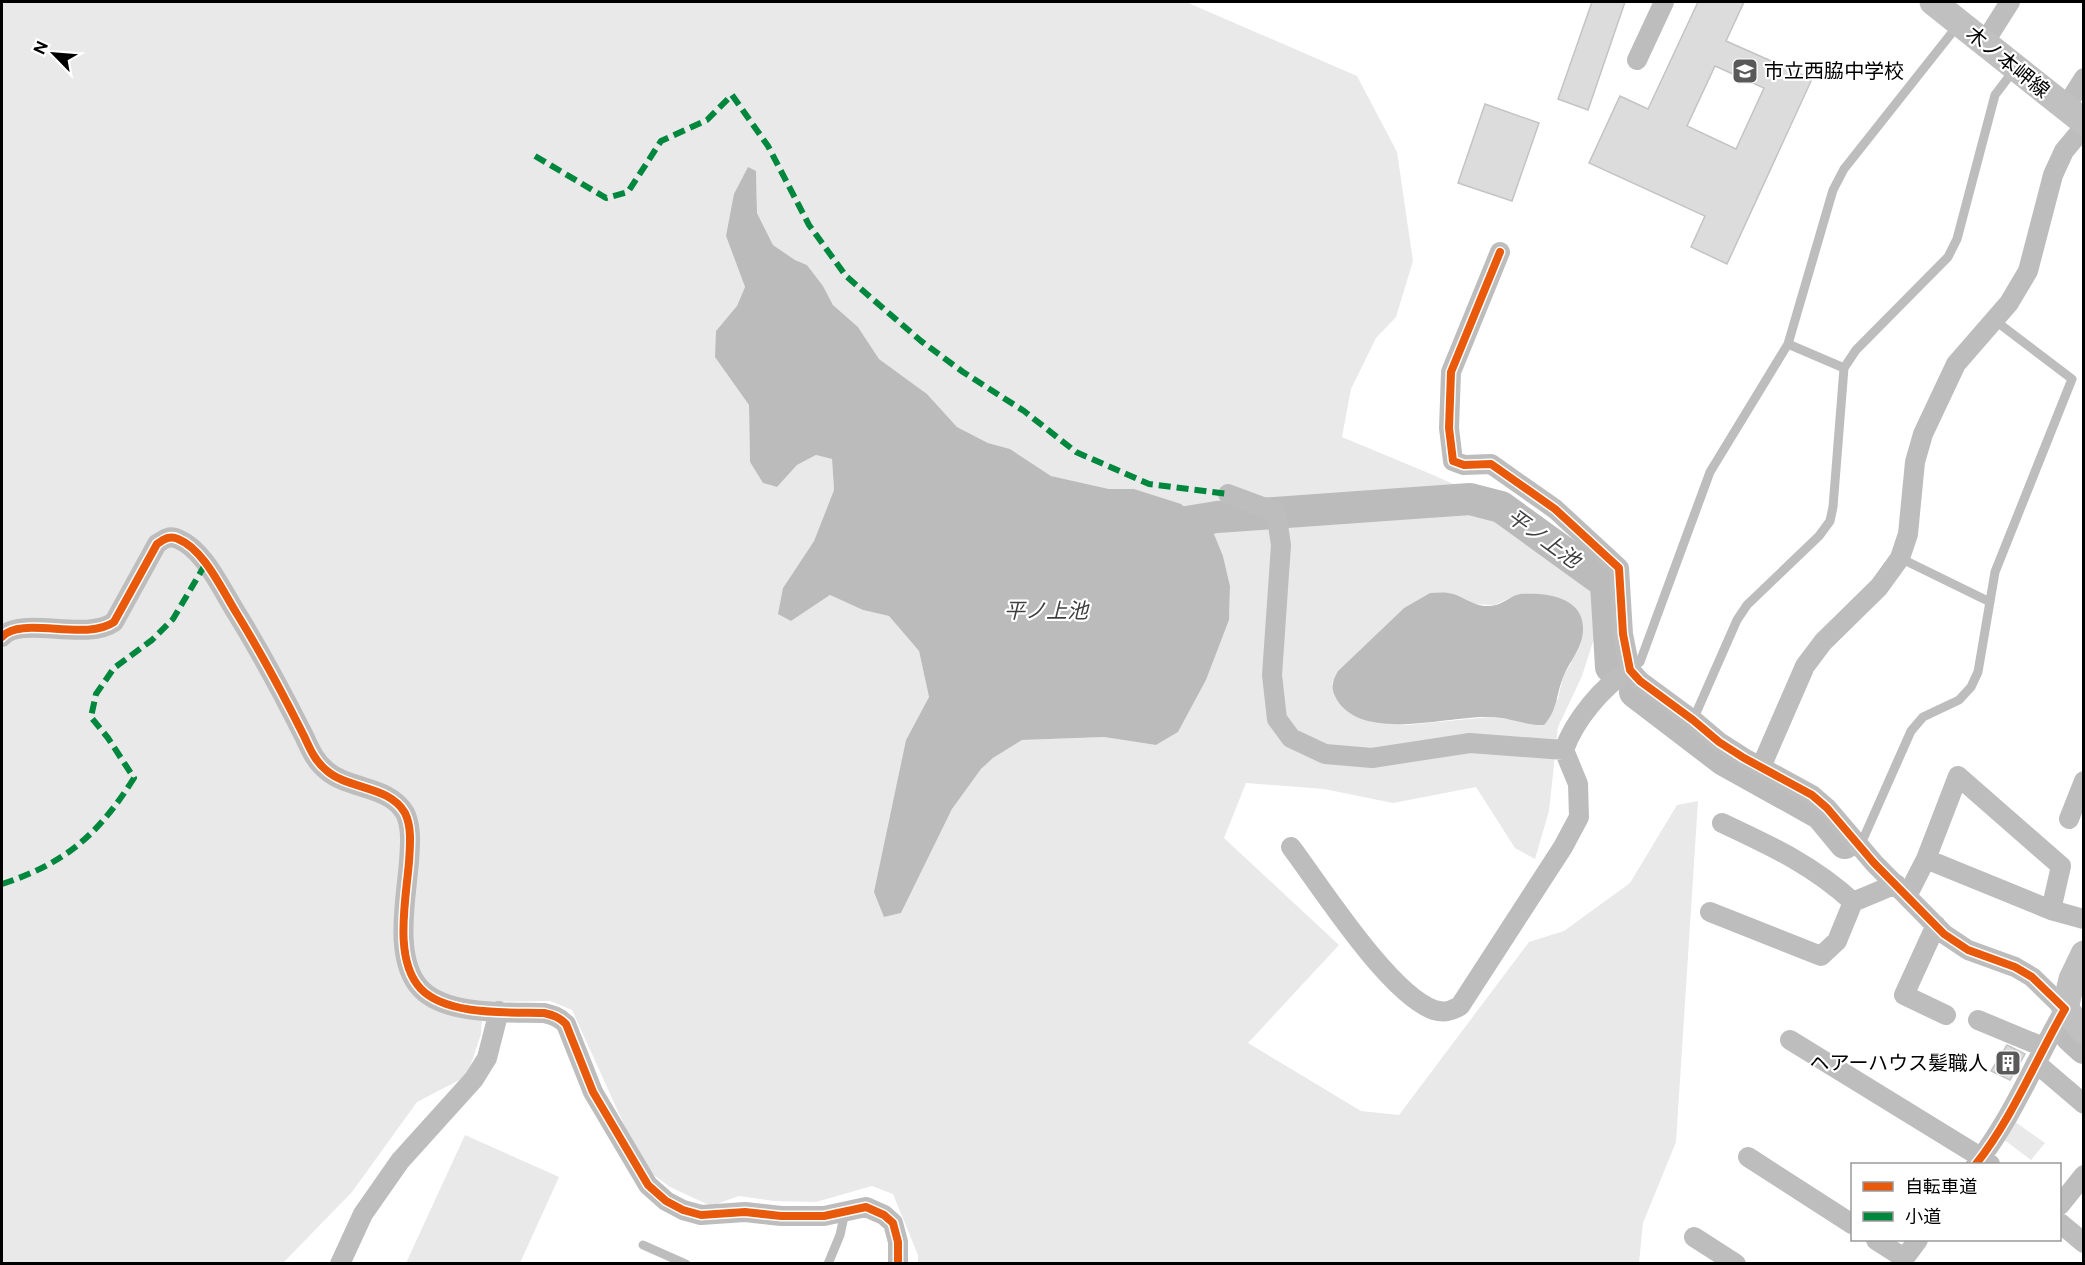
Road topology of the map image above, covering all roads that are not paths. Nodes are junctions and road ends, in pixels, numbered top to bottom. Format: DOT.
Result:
graph roads {
  1 [pos="1664,2"];
  2 [pos="1933,2"];
  3 [pos="2010,2"];
  4 [pos="1960,23"];
  5 [pos="1984,43"];
  6 [pos="1637,60"];
  7 [pos="2016,68"];
  8 [pos="2084,78"];
  9 [pos="2074,115"];
  10 [pos="2084,127"];
  11 [pos="1500,252"];
  12 [pos="1993,319"];
  13 [pos="1788,344"];
  14 [pos="1844,368"];
  15 [pos="1228,494"];
  16 [pos="1900,558"];
  17 [pos="1990,602"];
  18 [pos="2,637"];
  19 [pos="1630,670"];
  20 [pos="1693,720"];
  21 [pos="1564,750"];
  22 [pos="1761,767"];
  23 [pos="2084,781"];
  24 [pos="2069,819"];
  25 [pos="1722,823"];
  26 [pos="1860,846"];
  27 [pos="1291,847"];
  28 [pos="1926,859"];
  29 [pos="1901,890"];
  30 [pos="1862,898"];
  31 [pos="2050,910"];
  32 [pos="1710,912"];
  33 [pos="2084,919"];
  34 [pos="1932,932"];
  35 [pos="2084,954"];
  36 [pos="2064,1009"];
  37 [pos="499,1011"];
  38 [pos="1946,1015"];
  39 [pos="1977,1020"];
  40 [pos="2084,1031"];
  41 [pos="1790,1040"];
  42 [pos="2040,1055"];
  43 [pos="2084,1104"];
  44 [pos="1748,1157"];
  45 [pos="1983,1162"];
  46 [pos="2084,1175"];
  47 [pos="2061,1204"];
  48 [pos="845,1212"];
  49 [pos="1851,1223"];
  50 [pos="2061,1224"];
  51 [pos="1694,1237"];
  52 [pos="1878,1241"];
  53 [pos="1917,1241"];
  54 [pos="2084,1243"];
  55 [pos="643,1245"];
  56 [pos="1902,1261"];
  57 [pos="340,1263"];
  58 [pos="686,1263"];
  59 [pos="828,1263"];
  60 [pos="898,1263"];
  61 [pos="1736,1263"];
  1 -- 6 [label="street"];
  2 -- 4 [label="main road, 木ノ本岬線"];
  3 -- 5 [label="street"];
  4 -- 5 [label="main road, 木ノ本岬線"];
  4 -- 13 [label="lane"];
  5 -- 7 [label="main road, 木ノ本岬線"];
  7 -- 9 [label="main road, 木ノ本岬線"];
  7 -- 14 [label="lane"];
  8 -- 9 [label="street"];
  10 -- 12 [label="street"];
  11 -- 19 [label="street"];
  12 -- 16 [label="street"];
  12 -- 17 [label="lane"];
  13 -- 14 [label="lane"];
  13 -- 19 [label="lane"];
  14 -- 20 [label="lane"];
  15 -- 21 [label="street"];
  16 -- 17 [label="lane"];
  16 -- 22 [label="street"];
  17 -- 26 [label="lane"];
  18 -- 37 [label="street"];
  19 -- 20 [label="street"];
  19 -- 21 [label="street"];
  20 -- 22 [label="street"];
  21 -- 27 [label="street"];
  22 -- 26 [label="street"];
  23 -- 24 [label="street"];
  25 -- 30 [label="street"];
  26 -- 29 [label="street"];
  28 -- 29 [label="street"];
  28 -- 31 [label="street"];
  28 -- 31 [label="street"];
  29 -- 30 [label="street"];
  29 -- 34 [label="street"];
  30 -- 32 [label="street"];
  31 -- 33 [label="street"];
  34 -- 36 [label="street"];
  34 -- 38 [label="street"];
  35 -- 36 [label="main road"];
  36 -- 40 [label="main road"];
  36 -- 42 [label="street"];
  37 -- 48 [label="street"];
  37 -- 57 [label="street"];
  39 -- 42 [label="street"];
  41 -- 45 [label="street"];
  42 -- 43 [label="street"];
  42 -- 45 [label="street"];
  44 -- 49 [label="street"];
  46 -- 47 [label="street"];
  48 -- 59 [label="lane"];
  48 -- 60 [label="street"];
  50 -- 54 [label="street"];
  51 -- 61 [label="street"];
  52 -- 56 [label="street"];
  53 -- 56 [label="street"];
  55 -- 58 [label="lane"];
}
